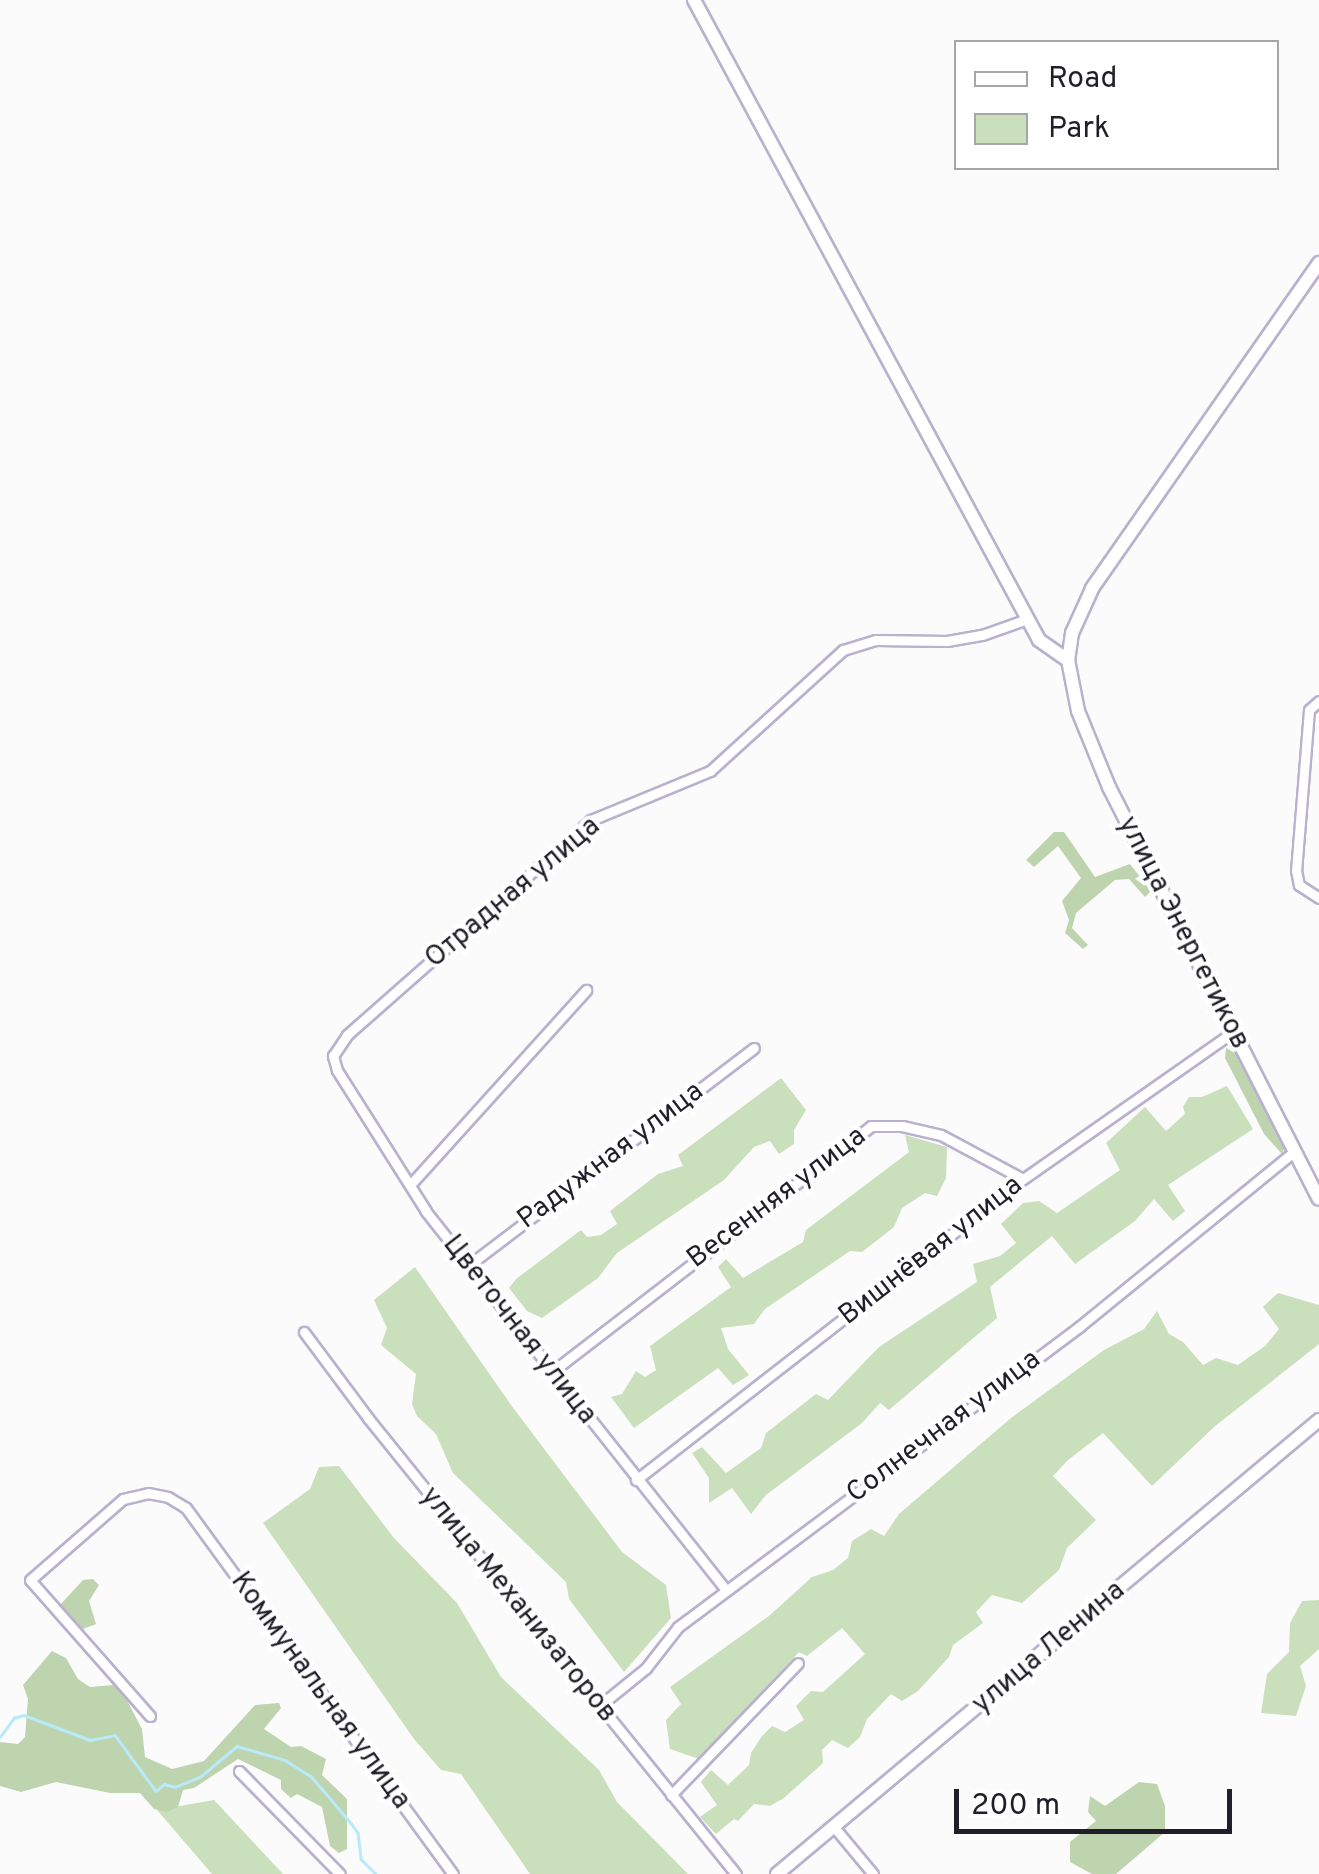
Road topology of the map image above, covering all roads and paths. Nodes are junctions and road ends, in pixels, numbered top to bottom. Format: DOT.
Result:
graph roads {
  1 [pos="694,0"];
  2 [pos="1319,263"];
  3 [pos="1027,619"];
  4 [pos="1068,660"];
  5 [pos="1319,701"];
  6 [pos="1319,898"];
  7 [pos="586,990"];
  8 [pos="1233,1032"];
  9 [pos="754,1048"];
  10 [pos="334,1056"];
  11 [pos="1294,1151"];
  12 [pos="1024,1179"];
  13 [pos="410,1185"];
  14 [pos="1319,1199"];
  15 [pos="468,1265"];
  16 [pos="304,1332"];
  17 [pos="553,1371"];
  18 [pos="1319,1420"];
  19 [pos="636,1480"];
  20 [pos="726,1590"];
  21 [pos="798,1664"];
  22 [pos="598,1707"];
  23 [pos="150,1716"];
  24 [pos="239,1771"];
  25 [pos="671,1795"];
  26 [pos="834,1827"];
  27 [pos="340,1874"];
  28 [pos="453,1874"];
  29 [pos="736,1874"];
  30 [pos="776,1874"];
  31 [pos="873,1874"];
  1 -- 3 [label="street"];
  2 -- 4 [label="street"];
  3 -- 4 [label="street"];
  3 -- 10 [label="street, Отрадная улица"];
  4 -- 8 [label="street, улица Энергетиков"];
  5 -- 6 [label="street"];
  7 -- 13 [label="street"];
  8 -- 11 [label="street, улица Энергетиков"];
  8 -- 12 [label="street, Вишнёвая улица"];
  9 -- 15 [label="street, Радужная улица"];
  10 -- 13 [label="street, Цветочная улица"];
  11 -- 14 [label="street, улица Энергетиков"];
  11 -- 20 [label="street, Солнечная улица"];
  12 -- 17 [label="street, Весенняя улица"];
  12 -- 19 [label="street, Вишнёвая улица"];
  13 -- 15 [label="street, Цветочная улица"];
  15 -- 17 [label="street, Цветочная улица"];
  16 -- 22 [label="street, улица Механизаторов"];
  17 -- 19 [label="street, Цветочная улица"];
  18 -- 26 [label="street, улица Ленина"];
  19 -- 20 [label="street, Цветочная улица"];
  20 -- 22 [label="street, Солнечная улица"];
  21 -- 25 [label="street"];
  22 -- 25 [label="street, улица Механизаторов"];
  23 -- 28 [label="street, Коммунальная улица"];
  24 -- 27 [label="street"];
  25 -- 29 [label="street, улица Механизаторов"];
  26 -- 30 [label="street, улица Ленина"];
  26 -- 31 [label="street"];
}
